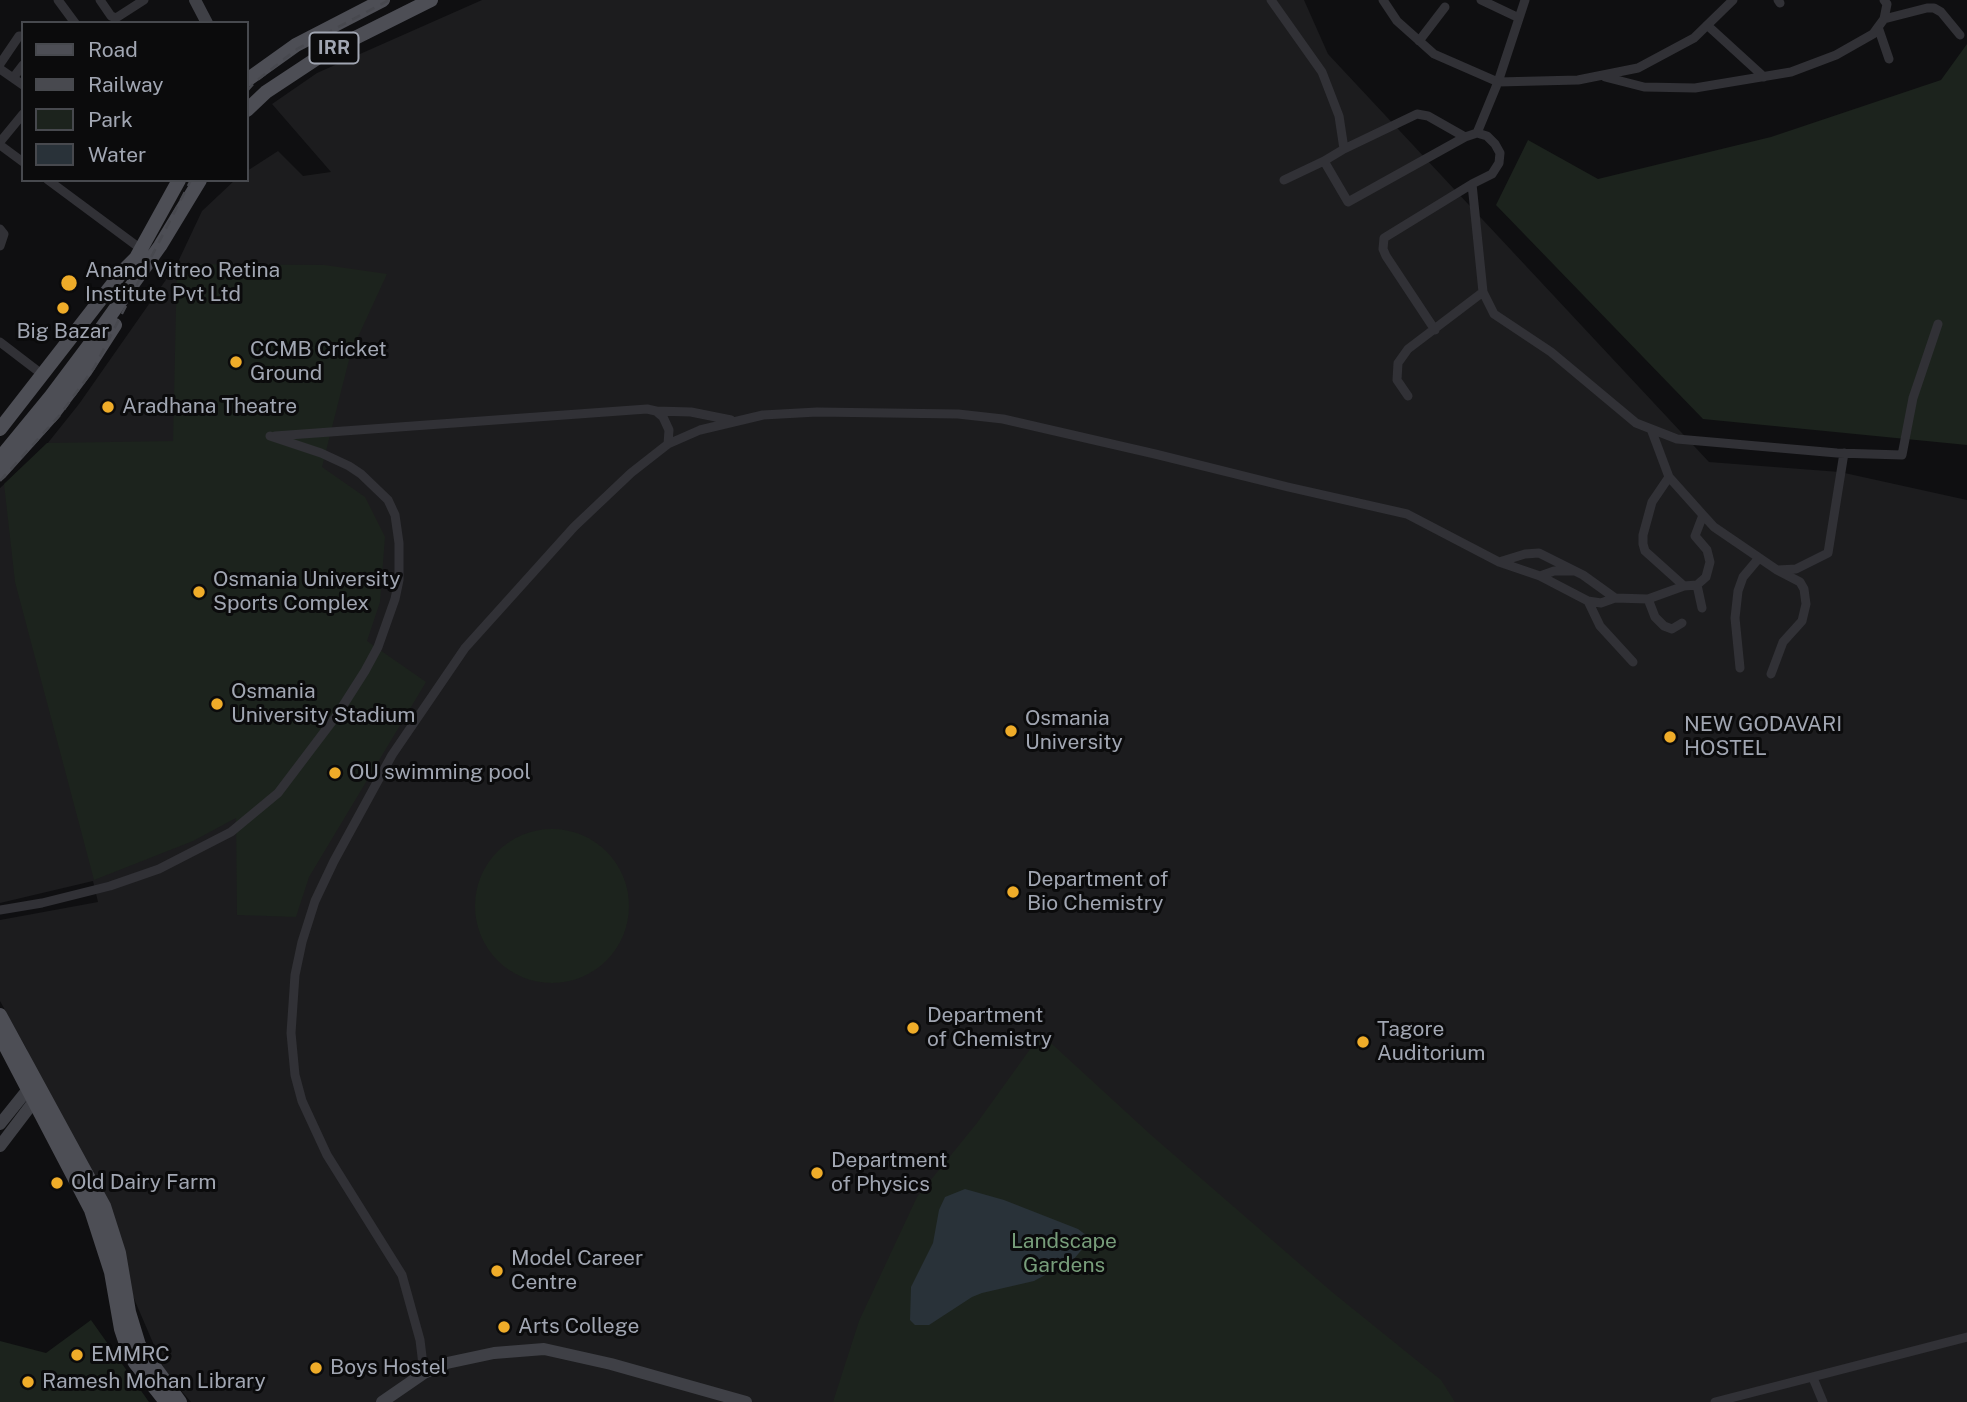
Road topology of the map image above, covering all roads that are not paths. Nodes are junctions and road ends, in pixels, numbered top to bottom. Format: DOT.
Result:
graph roads {
  1 [pos="58,0"];
  2 [pos="100,0"];
  3 [pos="144,0"];
  4 [pos="195,0"];
  5 [pos="383,0"];
  6 [pos="431,0"];
  7 [pos="1271,0"];
  8 [pos="1383,0"];
  9 [pos="1481,0"];
  10 [pos="1525,0"];
  11 [pos="1733,0"];
  12 [pos="1884,0"];
  13 [pos="1446,7"];
  14 [pos="358,12"];
  15 [pos="1519,18"];
  16 [pos="1884,19"];
  17 [pos="74,21"];
  18 [pos="206,21"];
  19 [pos="1707,25"];
  20 [pos="1878,27"];
  21 [pos="366,32"];
  22 [pos="1960,35"];
  23 [pos="21,36"];
  24 [pos="1419,41"];
  25 [pos="1889,59"];
  26 [pos="0,66"];
  27 [pos="21,68"];
  28 [pos="1600,76"];
  29 [pos="1764,77"];
  30 [pos="13,78"];
  31 [pos="248,79"];
  32 [pos="1498,82"];
  33 [pos="21,84"];
  34 [pos="248,109"];
  35 [pos="21,117"];
  36 [pos="1477,133"];
  37 [pos="1465,137"];
  38 [pos="0,143"];
  39 [pos="1344,149"];
  40 [pos="21,160"];
  41 [pos="1324,161"];
  42 [pos="1284,180"];
  43 [pos="50,182"];
  44 [pos="178,182"];
  45 [pos="199,182"];
  46 [pos="1472,184"];
  47 [pos="0,229"];
  48 [pos="0,246"];
  49 [pos="141,257"];
  50 [pos="124,288"];
  51 [pos="1483,292"];
  52 [pos="1938,324"];
  53 [pos="1435,330"];
  54 [pos="0,342"];
  55 [pos="43,375"];
  56 [pos="1408,396"];
  57 [pos="656,411"];
  58 [pos="733,421"];
  59 [pos="0,429"];
  60 [pos="1651,429"];
  61 [pos="668,444"];
  62 [pos="0,448"];
  63 [pos="1844,453"];
  64 [pos="0,458"];
  65 [pos="0,473"];
  66 [pos="1669,477"];
  67 [pos="1703,515"];
  68 [pos="1759,558"];
  69 [pos="1499,562"];
  70 [pos="1574,570"];
  71 [pos="1777,570"];
  72 [pos="1540,576"];
  73 [pos="1591,581"];
  74 [pos="1697,585"];
  75 [pos="1684,586"];
  76 [pos="1615,598"];
  77 [pos="1586,599"];
  78 [pos="1648,599"];
  79 [pos="1702,608"];
  80 [pos="1682,623"];
  81 [pos="1633,662"];
  82 [pos="1740,668"];
  83 [pos="1771,674"];
  84 [pos="0,910"];
  85 [pos="0,1015"];
  86 [pos="0,1036"];
  87 [pos="35,1090"];
  88 [pos="0,1124"];
  89 [pos="0,1146"];
  90 [pos="1967,1337"];
  91 [pos="424,1373"];
  92 [pos="1813,1378"];
  93 [pos="166,1402"];
  94 [pos="180,1402"];
  95 [pos="382,1402"];
  96 [pos="746,1402"];
  97 [pos="1715,1402"];
  98 [pos="1823,1402"];
  1 -- 17 [label="street"];
  2 -- 3 [label="street"];
  4 -- 18 [label="main road"];
  5 -- 14 [label="main road, IRR"];
  6 -- 21 [label="main road, IRR"];
  7 -- 39 [label="street"];
  8 -- 24 [label="street"];
  9 -- 15 [label="street"];
  10 -- 15 [label="street"];
  11 -- 19 [label="street"];
  12 -- 16 [label="street"];
  13 -- 24 [label="street"];
  14 -- 21 [label="main road"];
  14 -- 31 [label="main road, IRR"];
  15 -- 32 [label="street"];
  16 -- 20 [label="street"];
  16 -- 22 [label="street"];
  19 -- 28 [label="street"];
  19 -- 29 [label="street"];
  20 -- 25 [label="street"];
  20 -- 29 [label="street"];
  21 -- 34 [label="main road, IRR"];
  23 -- 26 [label="street"];
  24 -- 32 [label="street"];
  26 -- 30 [label="street"];
  27 -- 30 [label="street"];
  28 -- 29 [label="street"];
  28 -- 32 [label="street"];
  30 -- 33 [label="street"];
  32 -- 36 [label="street"];
  35 -- 38 [label="street"];
  36 -- 37 [label="street"];
  36 -- 46 [label="street"];
  37 -- 39 [label="street"];
  37 -- 41 [label="street"];
  38 -- 40 [label="street"];
  39 -- 41 [label="street"];
  41 -- 42 [label="street"];
  43 -- 49 [label="street"];
  44 -- 49 [label="main road"];
  45 -- 49 [label="main road"];
  46 -- 51 [label="street"];
  46 -- 53 [label="street"];
  47 -- 48 [label="street"];
  49 -- 50 [label="main road"];
  49 -- 55 [label="main road"];
  49 -- 65 [label="main road"];
  50 -- 62 [label="main road"];
  50 -- 64 [label="main road"];
  51 -- 53 [label="street"];
  51 -- 60 [label="street"];
  52 -- 63 [label="street"];
  53 -- 56 [label="street"];
  54 -- 55 [label="street"];
  55 -- 59 [label="main road"];
  57 -- 58 [label="street"];
  57 -- 61 [label="street"];
  57 -- 84 [label="street"];
  58 -- 61 [label="street"];
  58 -- 69 [label="street"];
  60 -- 63 [label="street"];
  60 -- 66 [label="street"];
  61 -- 91 [label="street"];
  63 -- 71 [label="street"];
  66 -- 67 [label="street"];
  66 -- 75 [label="street"];
  67 -- 68 [label="street"];
  67 -- 74 [label="street"];
  68 -- 71 [label="street"];
  68 -- 82 [label="street"];
  69 -- 70 [label="street"];
  69 -- 72 [label="street"];
  70 -- 72 [label="street"];
  70 -- 73 [label="street"];
  71 -- 83 [label="street"];
  72 -- 77 [label="street"];
  73 -- 76 [label="street"];
  73 -- 77 [label="street"];
  74 -- 75 [label="street"];
  74 -- 79 [label="street"];
  75 -- 78 [label="street"];
  76 -- 77 [label="street"];
  76 -- 78 [label="street"];
  77 -- 81 [label="street"];
  78 -- 80 [label="street"];
  85 -- 87 [label="main road"];
  86 -- 87 [label="main road"];
  87 -- 88 [label="main road"];
  87 -- 89 [label="main road"];
  87 -- 93 [label="main road"];
  87 -- 94 [label="main road"];
  90 -- 92 [label="street"];
  91 -- 95 [label="main road"];
  91 -- 96 [label="main road"];
  92 -- 97 [label="street"];
  92 -- 98 [label="street"];
}
